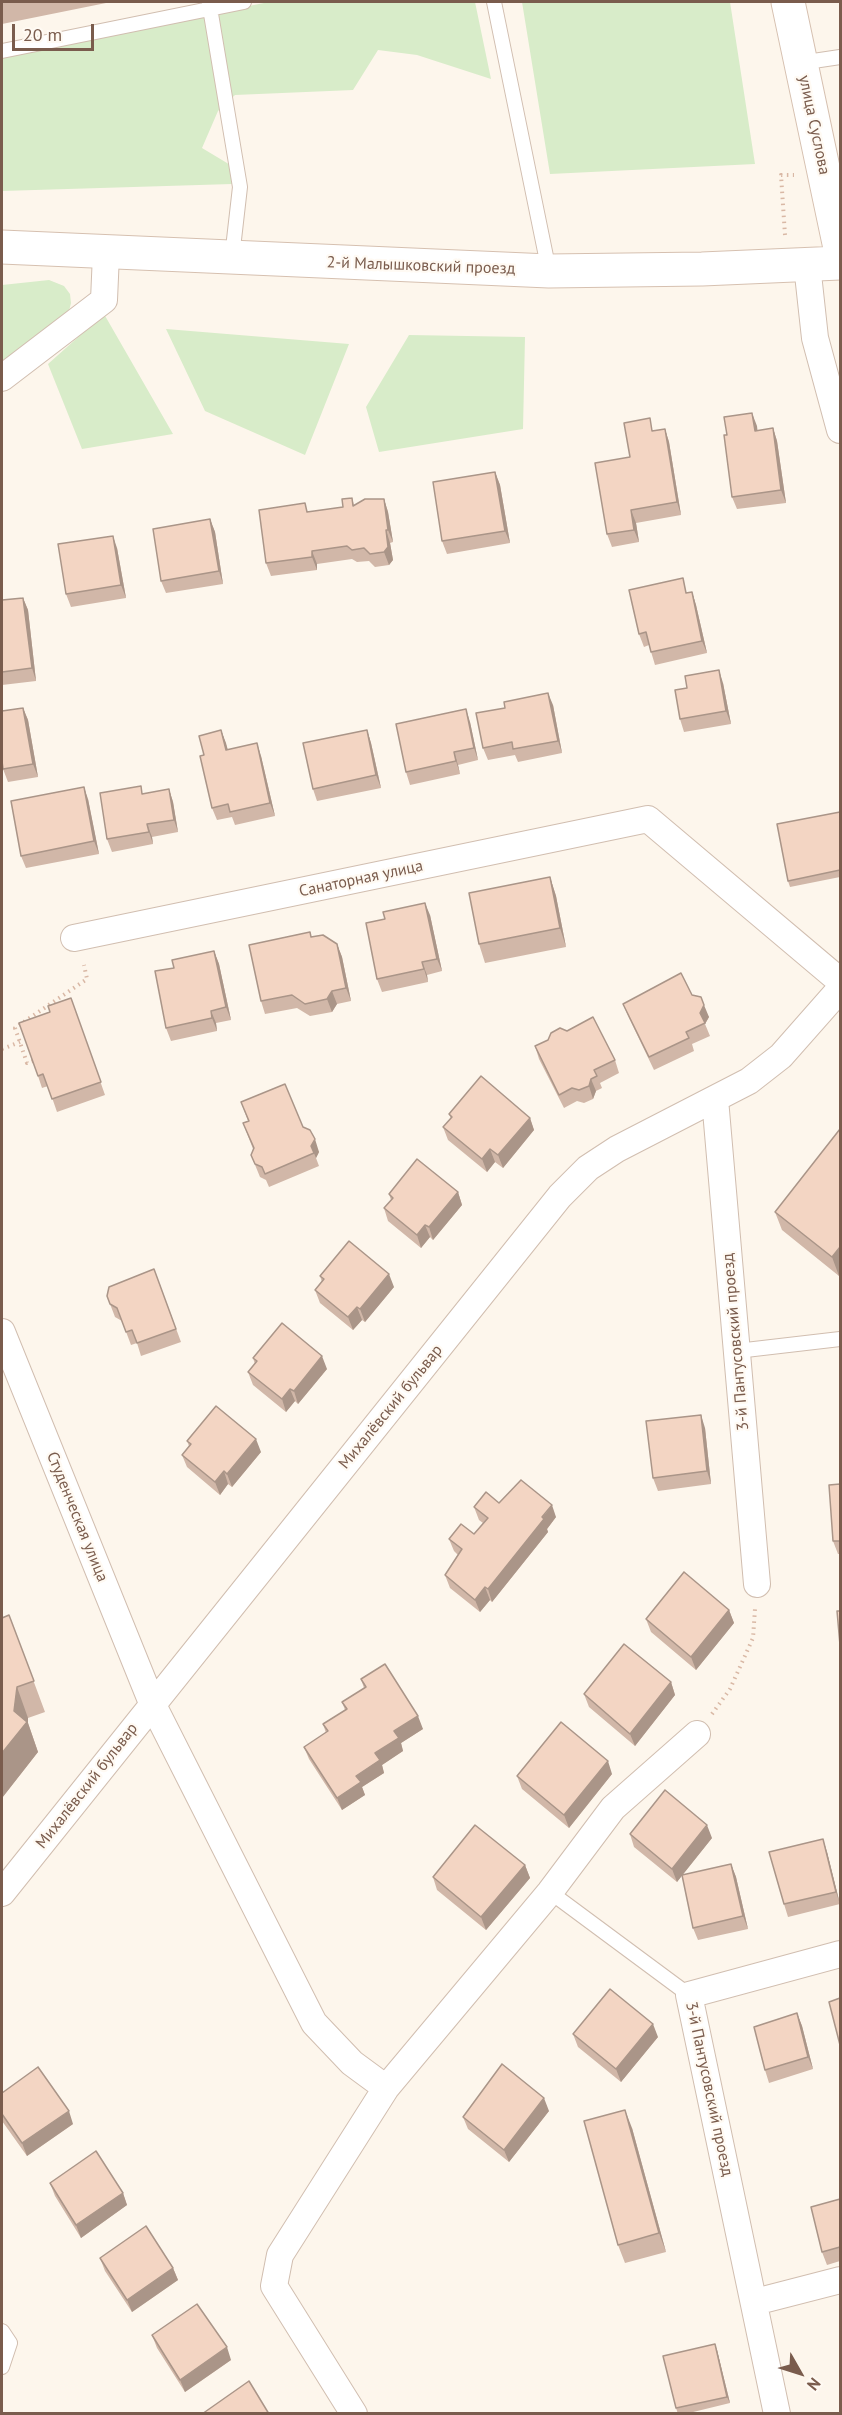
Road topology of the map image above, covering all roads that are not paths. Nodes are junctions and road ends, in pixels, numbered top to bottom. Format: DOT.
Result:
graph roads {
  1 [pos="244,2"];
  2 [pos="494,2"];
  3 [pos="788,2"];
  4 [pos="210,5"];
  5 [pos="2,51"];
  6 [pos="840,57"];
  7 [pos="800,63"];
  8 [pos="2,247"];
  9 [pos="840,249"];
  10 [pos="106,254"];
  11 [pos="232,259"];
  12 [pos="840,263"];
  13 [pos="807,265"];
  14 [pos="549,271"];
  15 [pos="2,378"];
  16 [pos="840,430"];
  17 [pos="74,938"];
  18 [pos="840,981"];
  19 [pos="840,989"];
  20 [pos="715,1099"];
  21 [pos="2,1332"];
  22 [pos="840,1340"];
  23 [pos="737,1352"];
  24 [pos="757,1584"];
  25 [pos="152,1703"];
  26 [pos="697,1734"];
  27 [pos="2,1893"];
  28 [pos="550,1893"];
  29 [pos="840,1954"];
  30 [pos="689,1995"];
  31 [pos="386,2088"];
  32 [pos="840,2280"];
  33 [pos="755,2302"];
  34 [pos="2,2331"];
  35 [pos="2,2367"];
  36 [pos="354,2414"];
  37 [pos="777,2414"];
  1 -- 4 [label="lane"];
  2 -- 14 [label="lane"];
  3 -- 7 [label="street, улица Суслова"];
  4 -- 5 [label="lane"];
  4 -- 11 [label="lane"];
  6 -- 7 [label="lane"];
  7 -- 9 [label="street, улица Суслова"];
  8 -- 10 [label="street, 2-й Малышковский проезд"];
  10 -- 11 [label="street, 2-й Малышковский проезд"];
  10 -- 15 [label="street"];
  11 -- 14 [label="street, 2-й Малышковский проезд"];
  12 -- 13 [label="street, 2-й Малышковский проезд"];
  13 -- 14 [label="street, 2-й Малышковский проезд"];
  13 -- 16 [label="street"];
  17 -- 18 [label="street, Санаторная улица"];
  19 -- 20 [label="street, Михалёвский бульвар"];
  20 -- 23 [label="street, 3-й Пантусовский проезд"];
  20 -- 25 [label="street, Михалёвский бульвар"];
  21 -- 25 [label="street, Студенческая улица"];
  22 -- 23 [label="lane"];
  23 -- 24 [label="street, 3-й Пантусовский проезд"];
  25 -- 27 [label="street, Михалёвский бульвар"];
  25 -- 31 [label="street, Студенческая улица"];
  26 -- 28 [label="street"];
  28 -- 30 [label="lane"];
  28 -- 31 [label="street"];
  29 -- 30 [label="street, 3-й Пантусовский проезд"];
  30 -- 33 [label="street, 3-й Пантусовский проезд"];
  31 -- 36 [label="street"];
  32 -- 33 [label="street"];
  33 -- 37 [label="street, 3-й Пантусовский проезд"];
  34 -- 35 [label="lane"];
}
